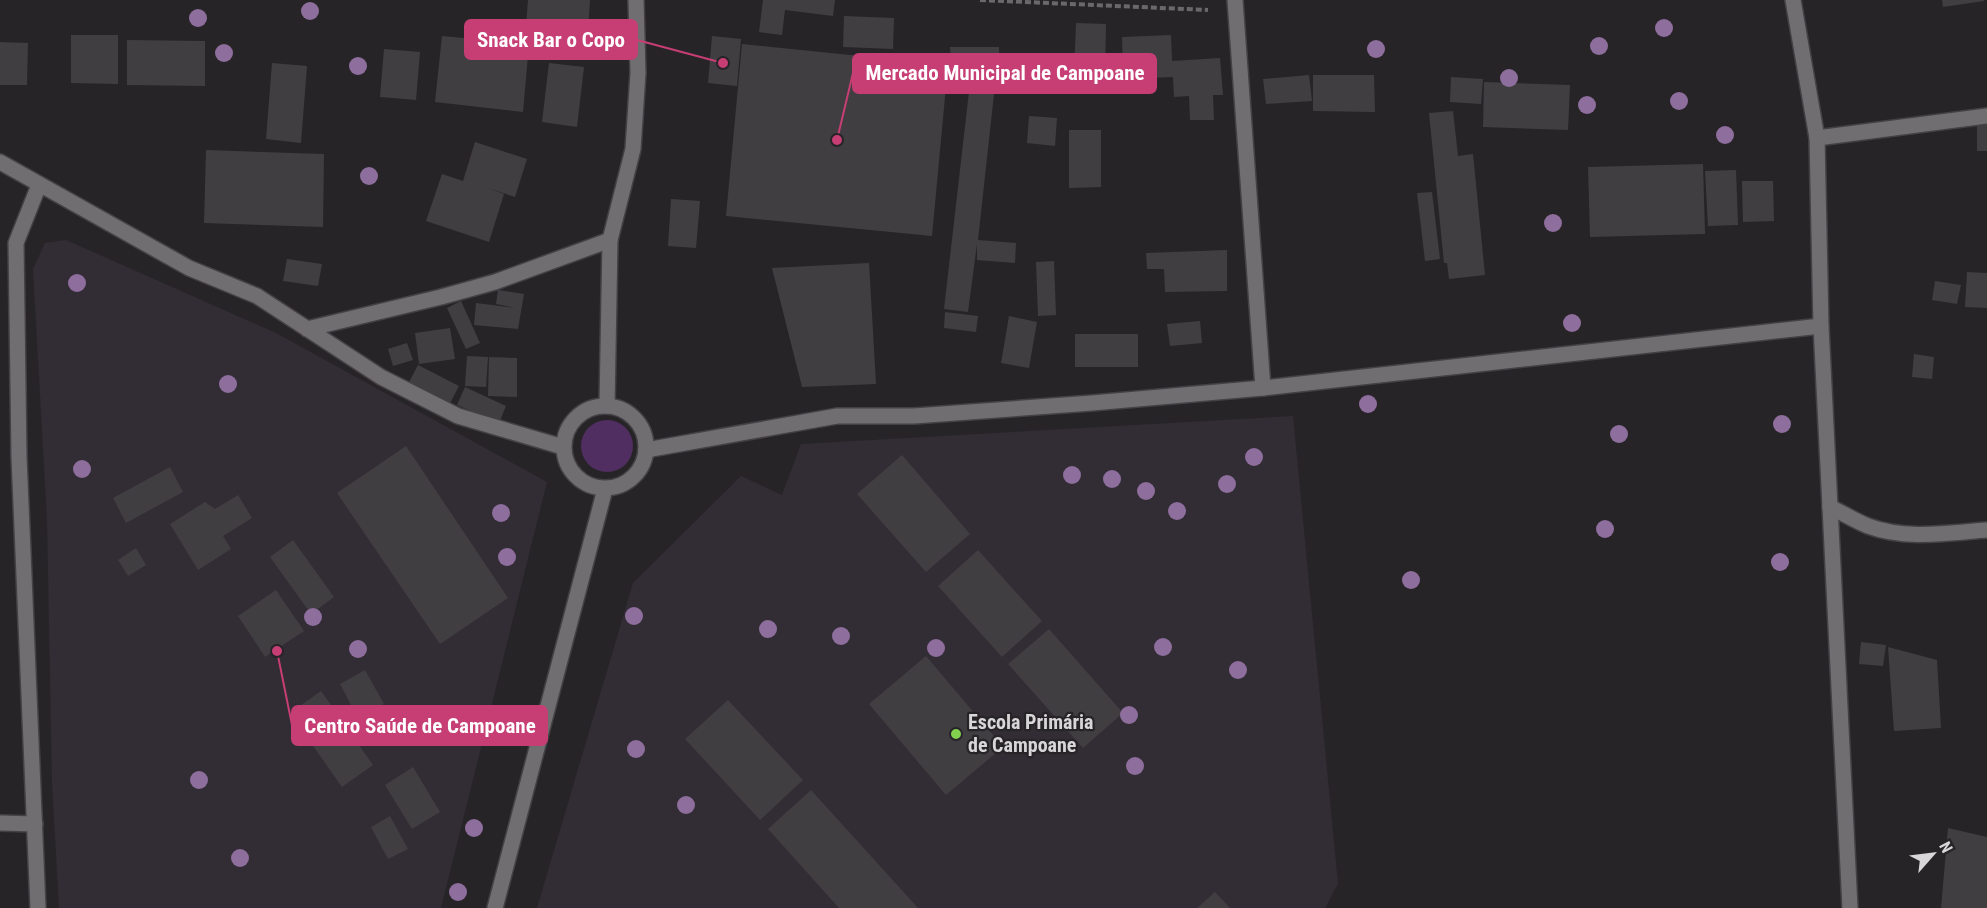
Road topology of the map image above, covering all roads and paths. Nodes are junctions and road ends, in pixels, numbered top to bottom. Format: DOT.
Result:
graph roads {
  1 [pos="636,0"];
  2 [pos="980,0"];
  3 [pos="1793,0"];
  4 [pos="1236,5"];
  5 [pos="1987,116"];
  6 [pos="1817,138"];
  7 [pos="0,162"];
  8 [pos="39,185"];
  9 [pos="610,240"];
  10 [pos="1821,326"];
  11 [pos="307,329"];
  12 [pos="1263,388"];
  13 [pos="607,406"];
  14 [pos="563,447"];
  15 [pos="646,450"];
  16 [pos="605,489"];
  17 [pos="1830,507"];
  18 [pos="1987,530"];
  19 [pos="0,823"];
  20 [pos="35,824"];
  21 [pos="38,908"];
  22 [pos="495,908"];
  23 [pos="1850,908"];
  1 -- 9 [label="street"];
  2 -- 4 [label="path"];
  3 -- 6 [label="street"];
  4 -- 12 [label="street"];
  5 -- 6 [label="street"];
  6 -- 10 [label="street"];
  7 -- 8 [label="street"];
  8 -- 11 [label="street"];
  8 -- 20 [label="street"];
  9 -- 11 [label="street"];
  9 -- 13 [label="street"];
  10 -- 12 [label="street"];
  10 -- 17 [label="street"];
  11 -- 14 [label="street"];
  12 -- 15 [label="street"];
  13 -- 14 [label="street"];
  13 -- 15 [label="street"];
  14 -- 16 [label="street"];
  15 -- 16 [label="street"];
  16 -- 22 [label="street"];
  17 -- 18 [label="street"];
  17 -- 23 [label="street"];
  19 -- 20 [label="street"];
  20 -- 21 [label="street"];
}
